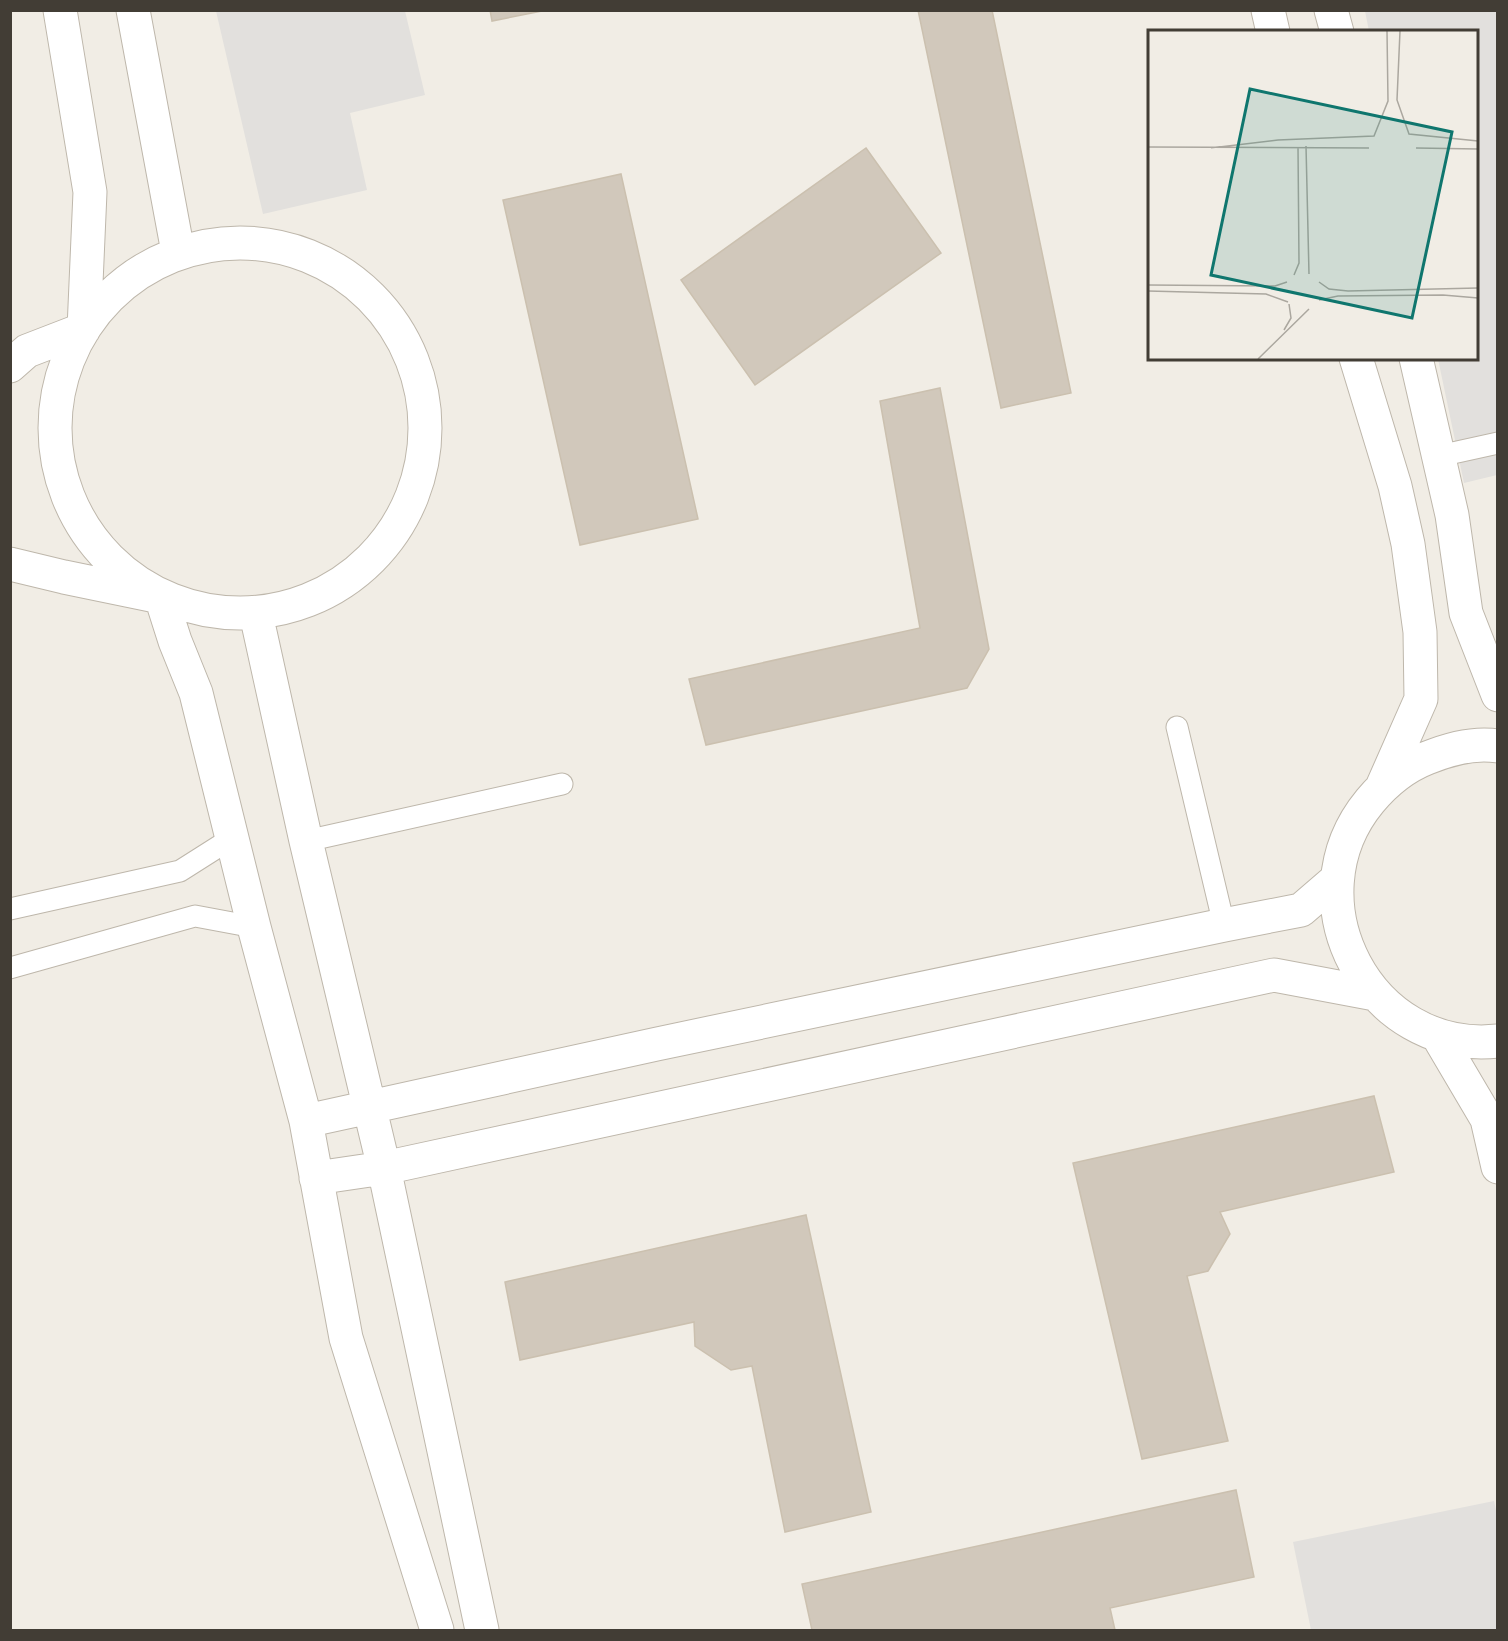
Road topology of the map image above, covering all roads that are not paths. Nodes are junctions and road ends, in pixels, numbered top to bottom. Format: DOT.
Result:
graph roads {
  1 [pos="60,10"];
  2 [pos="132,10"];
  3 [pos="1268,10"];
  4 [pos="1331,10"];
  5 [pos="1273,30"];
  6 [pos="1336,30"];
  7 [pos="178,252"];
  8 [pos="84,329"];
  9 [pos="1357,360"];
  10 [pos="1416,360"];
  11 [pos="10,366"];
  12 [pos="1497,443"];
  13 [pos="1439,456"];
  14 [pos="10,564"];
  15 [pos="161,597"];
  16 [pos="256,614"];
  17 [pos="1497,694"];
  18 [pos="1177,727"];
  19 [pos="1497,746"];
  20 [pos="562,784"];
  21 [pos="1383,786"];
  22 [pos="232,838"];
  23 [pos="306,841"];
  24 [pos="1337,879"];
  25 [pos="10,909"];
  26 [pos="1224,925"];
  27 [pos="254,927"];
  28 [pos="10,968"];
  29 [pos="1375,994"];
  30 [pos="1438,1036"];
  31 [pos="1497,1041"];
  32 [pos="370,1108"];
  33 [pos="306,1121"];
  34 [pos="1497,1167"];
  35 [pos="384,1168"];
  36 [pos="316,1178"];
  37 [pos="437,1630"];
  38 [pos="482,1630"];
  1 -- 8 [label="street"];
  2 -- 7 [label="street"];
  3 -- 5 [label="street"];
  4 -- 6 [label="street"];
  7 -- 8 [label="street"];
  7 -- 16 [label="street"];
  8 -- 11 [label="street"];
  8 -- 15 [label="street"];
  9 -- 21 [label="street"];
  10 -- 13 [label="street"];
  12 -- 13 [label="lane"];
  13 -- 17 [label="street"];
  14 -- 15 [label="street"];
  15 -- 16 [label="street"];
  15 -- 22 [label="street"];
  16 -- 23 [label="street"];
  18 -- 26 [label="lane"];
  19 -- 21 [label="street"];
  20 -- 23 [label="lane"];
  21 -- 24 [label="street"];
  22 -- 25 [label="lane"];
  22 -- 27 [label="street"];
  23 -- 32 [label="street"];
  24 -- 26 [label="street"];
  24 -- 29 [label="street"];
  26 -- 32 [label="street"];
  27 -- 28 [label="lane"];
  27 -- 33 [label="street"];
  29 -- 30 [label="street"];
  29 -- 35 [label="street"];
  30 -- 31 [label="street"];
  30 -- 34 [label="street"];
  32 -- 33 [label="street"];
  32 -- 35 [label="street"];
  33 -- 36 [label="street"];
  35 -- 36 [label="street"];
  35 -- 38 [label="street"];
  36 -- 37 [label="street"];
}
